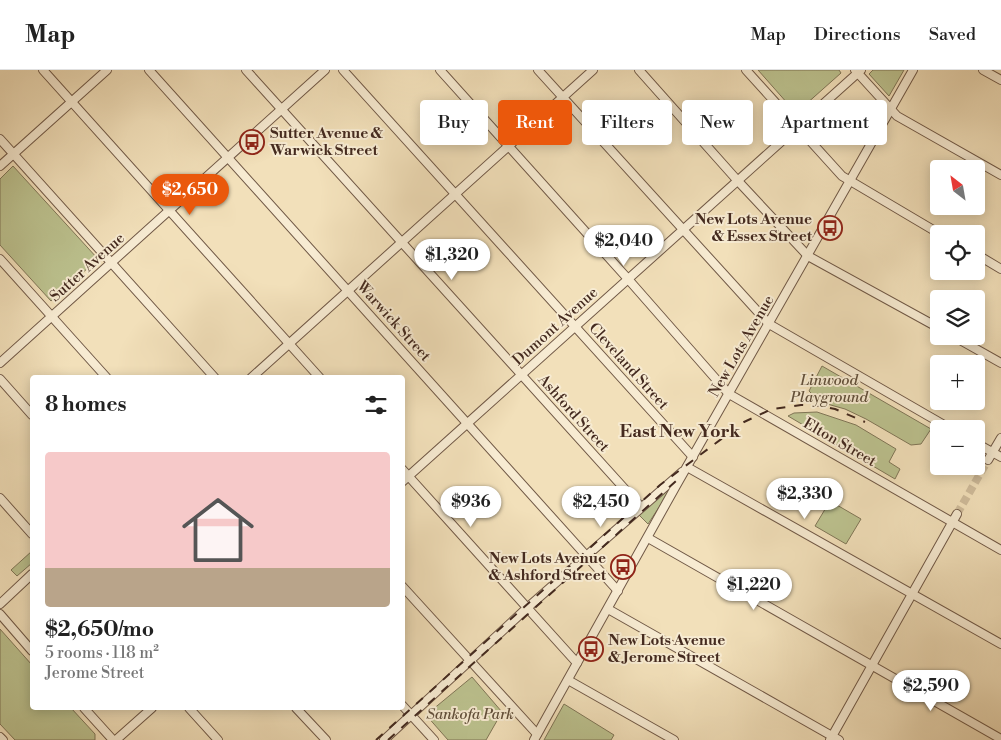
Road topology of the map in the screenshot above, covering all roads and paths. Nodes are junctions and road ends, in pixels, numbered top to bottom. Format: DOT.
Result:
graph roads {
  1 [pos="43,70"];
  2 [pos="106,70"];
  3 [pos="149,70"];
  4 [pos="246,70"];
  5 [pos="325,70"];
  6 [pos="343,70"];
  7 [pos="440,70"];
  8 [pos="538,70"];
  9 [pos="593,70"];
  10 [pos="639,70"];
  11 [pos="746,70"];
  12 [pos="913,70"];
  13 [pos="983,70"];
  14 [pos="858,71"];
  15 [pos="1001,80"];
  16 [pos="562,97"];
  17 [pos="773,100"];
  18 [pos="826,100"];
  19 [pos="71,102"];
  20 [pos="282,109"];
  21 [pos="891,109"];
  22 [pos="0,139"];
  23 [pos="777,145"];
  24 [pos="814,145"];
  25 [pos="508,146"];
  26 [pos="13,154"];
  27 [pos="228,158"];
  28 [pos="0,166"];
  29 [pos="1001,175"];
  30 [pos="737,180"];
  31 [pos="850,182"];
  32 [pos="455,194"];
  33 [pos="170,210"];
  34 [pos="930,228"];
  35 [pos="682,230"];
  36 [pos="401,242"];
  37 [pos="808,256"];
  38 [pos="0,259"];
  39 [pos="985,259"];
  40 [pos="111,263"];
  41 [pos="1001,269"];
  42 [pos="628,279"];
  43 [pos="348,290"];
  44 [pos="52,316"];
  45 [pos="930,323"];
  46 [pos="769,324"];
  47 [pos="575,327"];
  48 [pos="289,343"];
  49 [pos="969,345"];
  50 [pos="0,363"];
  51 [pos="1001,363"];
  52 [pos="104,375"];
  53 [pos="212,375"];
  54 [pos="254,375"];
  55 [pos="317,375"];
  56 [pos="521,375"];
  57 [pos="0,378"];
  58 [pos="730,394"];
  59 [pos="30,413"];
  60 [pos="936,420"];
  61 [pos="468,423"];
  62 [pos="1001,438"];
  63 [pos="985,448"];
  64 [pos="993,452"];
  65 [pos="693,457"];
  66 [pos="1001,457"];
  67 [pos="988,460"];
  68 [pos="687,467"];
  69 [pos="405,472"];
  70 [pos="409,476"];
  71 [pos="405,479"];
  72 [pos="0,498"];
  73 [pos="641,507"];
  74 [pos="957,514"];
  75 [pos="952,523"];
  76 [pos="30,532"];
  77 [pos="648,538"];
  78 [pos="1001,550"];
  79 [pos="587,555"];
  80 [pos="30,576"];
  81 [pos="405,589"];
  82 [pos="618,590"];
  83 [pos="912,594"];
  84 [pos="0,604"];
  85 [pos="528,608"];
  86 [pos="608,609"];
  87 [pos="0,614"];
  88 [pos="1001,644"];
  89 [pos="30,649"];
  90 [pos="470,661"];
  91 [pos="577,663"];
  92 [pos="872,665"];
  93 [pos="568,680"];
  94 [pos="405,708"];
  95 [pos="86,710"];
  96 [pos="150,710"];
  97 [pos="191,710"];
  98 [pos="298,710"];
  99 [pos="411,715"];
  100 [pos="0,737"];
  101 [pos="535,737"];
  102 [pos="663,737"];
  103 [pos="833,739"];
  104 [pos="1001,739"];
  105 [pos="3,740"];
  106 [pos="114,740"];
  107 [pos="218,740"];
  108 [pos="326,740"];
  109 [pos="384,740"];
  110 [pos="434,740"];
  111 [pos="674,740"];
  1 -- 19 [label="street"];
  2 -- 19 [label="street"];
  3 -- 27 [label="street, Warwick Street"];
  4 -- 20 [label="street, Ashford Street"];
  5 -- 20 [label="street, Sutter Avenue"];
  6 -- 32 [label="street, Cleveland Street"];
  7 -- 25 [label="street, Elton Street"];
  8 -- 16 [label="street"];
  9 -- 16 [label="street"];
  10 -- 30 [label="street"];
  11 -- 17 [label="street"];
  12 -- 21 [label="street, New Lots Avenue"];
  13 -- 15 [label="street"];
  14 -- 18 [label="street, Dumont Avenue"];
  14 -- 21 [label="street"];
  16 -- 25 [label="street"];
  16 -- 35 [label="street"];
  19 -- 26 [label="street"];
  19 -- 33 [label="street"];
  20 -- 27 [label="street, Sutter Avenue"];
  20 -- 36 [label="street, Ashford Street"];
  21 -- 29 [label="street"];
  21 -- 31 [label="street, New Lots Avenue"];
  22 -- 26 [label="street"];
  23 -- 30 [label="street, Dumont Avenue"];
  24 -- 31 [label="street"];
  25 -- 32 [label="street"];
  25 -- 42 [label="street, Elton Street"];
  26 -- 28 [label="street"];
  26 -- 40 [label="street"];
  27 -- 33 [label="street, Sutter Avenue"];
  27 -- 43 [label="street, Warwick Street"];
  30 -- 35 [label="street, Dumont Avenue"];
  30 -- 37 [label="street"];
  31 -- 34 [label="street"];
  31 -- 37 [label="street, New Lots Avenue"];
  32 -- 36 [label="street"];
  32 -- 47 [label="street, Cleveland Street"];
  33 -- 40 [label="street, Sutter Avenue"];
  33 -- 48 [label="street"];
  35 -- 42 [label="street, Dumont Avenue"];
  35 -- 46 [label="street"];
  36 -- 43 [label="street"];
  36 -- 56 [label="street, Ashford Street"];
  37 -- 45 [label="street"];
  37 -- 46 [label="street, New Lots Avenue"];
  38 -- 44 [label="street"];
  39 -- 41 [label="street"];
  40 -- 44 [label="street, Sutter Avenue"];
  40 -- 53 [label="street"];
  42 -- 47 [label="street, Dumont Avenue"];
  42 -- 58 [label="street, Elton Street"];
  43 -- 48 [label="street"];
  43 -- 61 [label="street, Warwick Street"];
  44 -- 50 [label="street, Sutter Avenue"];
  44 -- 52 [label="street"];
  46 -- 58 [label="street, New Lots Avenue"];
  46 -- 60 [label="street"];
  47 -- 56 [label="street, Dumont Avenue"];
  47 -- 65 [label="street, Cleveland Street"];
  48 -- 54 [label="street"];
  48 -- 55 [label="street"];
  49 -- 51 [label="street"];
  56 -- 61 [label="street, Dumont Avenue"];
  56 -- 73 [label="street, Ashford Street"];
  57 -- 59 [label="street"];
  58 -- 65 [label="street, New Lots Avenue"];
  58 -- 75 [label="street, Elton Street"];
  61 -- 70 [label="street, Dumont Avenue"];
  61 -- 79 [label="street, Warwick Street"];
  62 -- 64 [label="street"];
  63 -- 64 [label="street"];
  64 -- 66 [label="street"];
  64 -- 67 [label="street"];
  65 -- 68 [label="street, New Lots Avenue"];
  68 -- 73 [label="street"];
  68 -- 77 [label="street, New Lots Avenue"];
  68 -- 83 [label="street"];
  69 -- 70 [label="street"];
  70 -- 71 [label="street, Dumont Avenue"];
  70 -- 85 [label="street"];
  72 -- 76 [label="street"];
  73 -- 79 [label="street"];
  74 -- 75 [label="street"];
  75 -- 78 [label="street, Elton Street"];
  75 -- 83 [label="street"];
  77 -- 82 [label="street, New Lots Avenue"];
  77 -- 92 [label="street"];
  79 -- 82 [label="street, Warwick Street"];
  79 -- 85 [label="street"];
  80 -- 84 [label="street"];
  81 -- 90 [label="street"];
  82 -- 86 [label="street, New Lots Avenue"];
  83 -- 88 [label="street"];
  83 -- 92 [label="street"];
  85 -- 90 [label="street"];
  85 -- 91 [label="street"];
  86 -- 91 [label="street, New Lots Avenue"];
  86 -- 103 [label="street"];
  87 -- 89 [label="street"];
  90 -- 99 [label="street"];
  90 -- 101 [label="street"];
  91 -- 93 [label="street, New Lots Avenue"];
  92 -- 103 [label="street"];
  92 -- 104 [label="street"];
  93 -- 101 [label="street, New Lots Avenue"];
  93 -- 102 [label="street"];
  94 -- 99 [label="street"];
  95 -- 106 [label="street"];
  96 -- 106 [label="street"];
  97 -- 107 [label="street"];
  98 -- 108 [label="street"];
  99 -- 109 [label="street"];
  99 -- 110 [label="street"];
  100 -- 105 [label="street"];
  102 -- 111 [label="street"];
}
